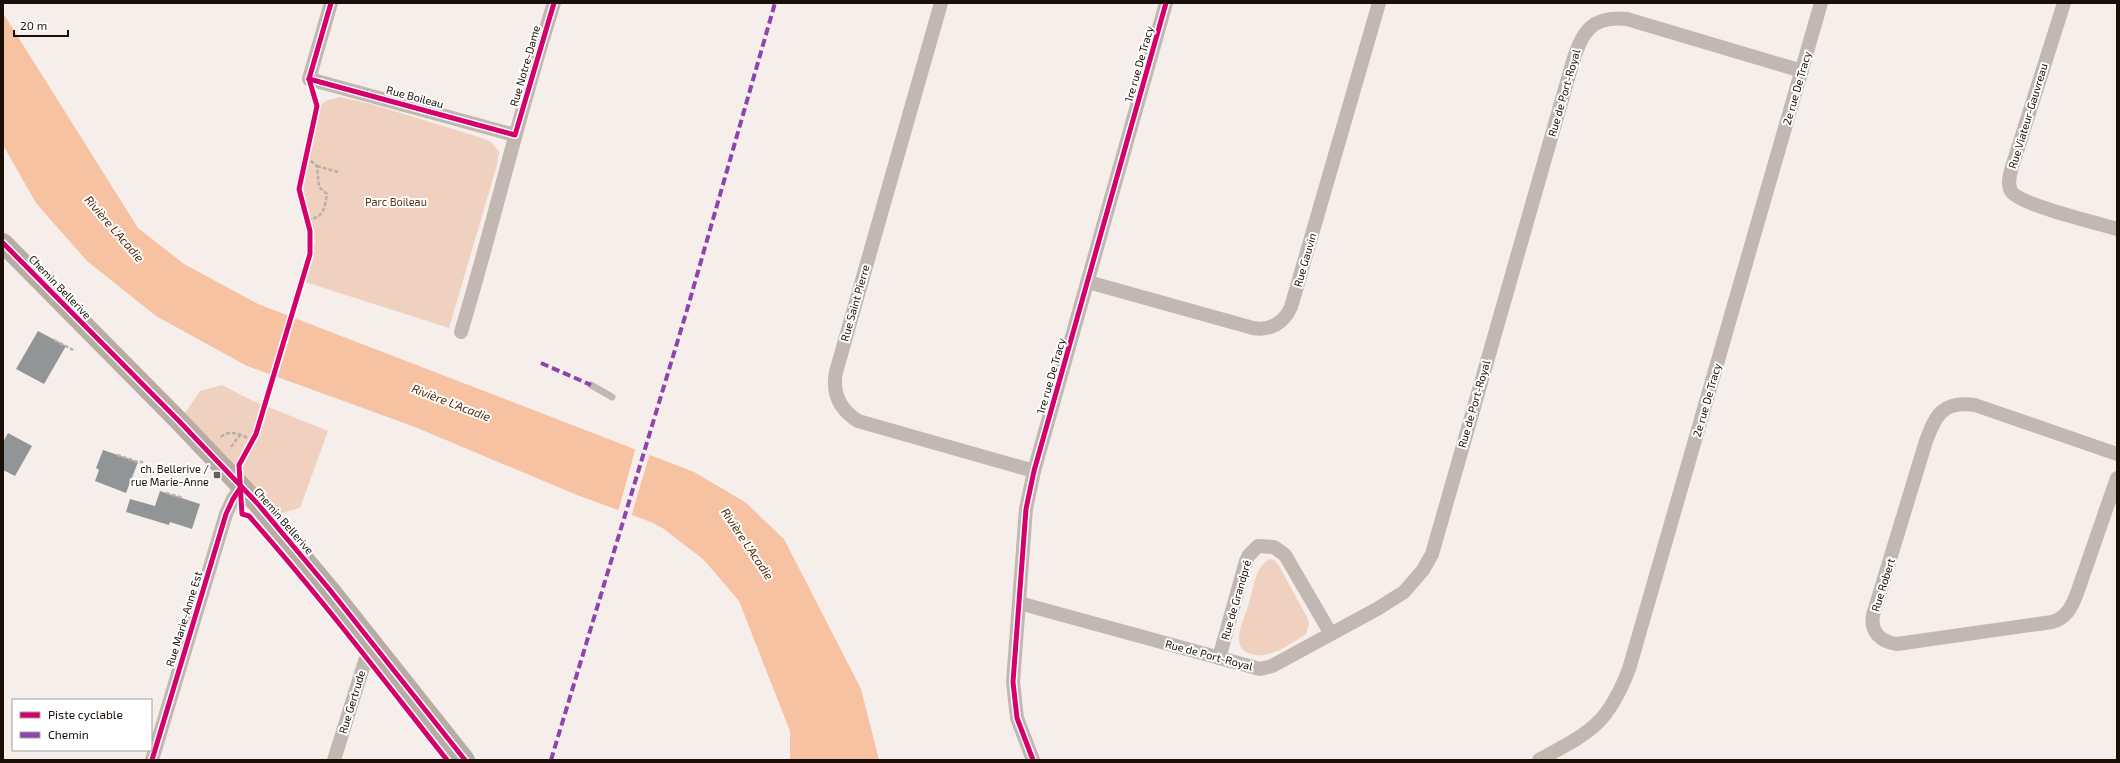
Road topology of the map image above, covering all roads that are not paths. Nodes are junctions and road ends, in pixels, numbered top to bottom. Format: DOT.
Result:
graph roads {
  1 [pos="331,3"];
  2 [pos="554,3"];
  3 [pos="941,3"];
  4 [pos="1166,3"];
  5 [pos="1379,3"];
  6 [pos="1821,3"];
  7 [pos="2064,3"];
  8 [pos="1802,71"];
  9 [pos="515,135"];
  10 [pos="2117,229"];
  11 [pos="3,243"];
  12 [pos="1088,282"];
  13 [pos="461,332"];
  14 [pos="591,385"];
  15 [pos="612,397"];
  16 [pos="2117,454"];
  17 [pos="1034,471"];
  18 [pos="2117,478"];
  19 [pos="241,487"];
  20 [pos="1019,603"];
  21 [pos="1331,634"];
  22 [pos="375,646"];
  23 [pos="1219,658"];
  24 [pos="152,760"];
  25 [pos="334,760"];
  26 [pos="465,760"];
  27 [pos="1033,760"];
  28 [pos="1540,760"];
  1 -- 9 [label="street, Rue Boileau"];
  2 -- 9 [label="street, Rue Notre-Dame"];
  3 -- 17 [label="street, Rue Saint Pierre"];
  4 -- 12 [label="street, 1re rue De Tracy"];
  5 -- 12 [label="street, Rue Gauvin"];
  6 -- 8 [label="street, 2e rue De Tracy"];
  7 -- 10 [label="street, Rue Viateur-Gauvreau"];
  8 -- 21 [label="street, Rue de Port-Royal"];
  8 -- 28 [label="street, 2e rue De Tracy"];
  9 -- 13 [label="street, Rue Notre-Dame"];
  11 -- 19 [label="street, Chemin Bellerive"];
  12 -- 17 [label="street, 1re rue De Tracy"];
  14 -- 15 [label="lane"];
  16 -- 18 [label="street, Rue Robert"];
  17 -- 20 [label="street, 1re rue De Tracy"];
  19 -- 22 [label="street, Chemin Bellerive"];
  19 -- 24 [label="street, Rue Marie-Anne Est"];
  20 -- 23 [label="street, Rue de Port-Royal"];
  20 -- 27 [label="street, 1re rue De Tracy"];
  21 -- 23 [label="street, Rue de Port-Royal"];
  21 -- 23 [label="street, Rue de Grandpré"];
  22 -- 25 [label="street, Rue Gertrude"];
  22 -- 26 [label="street, Chemin Bellerive"];
}
